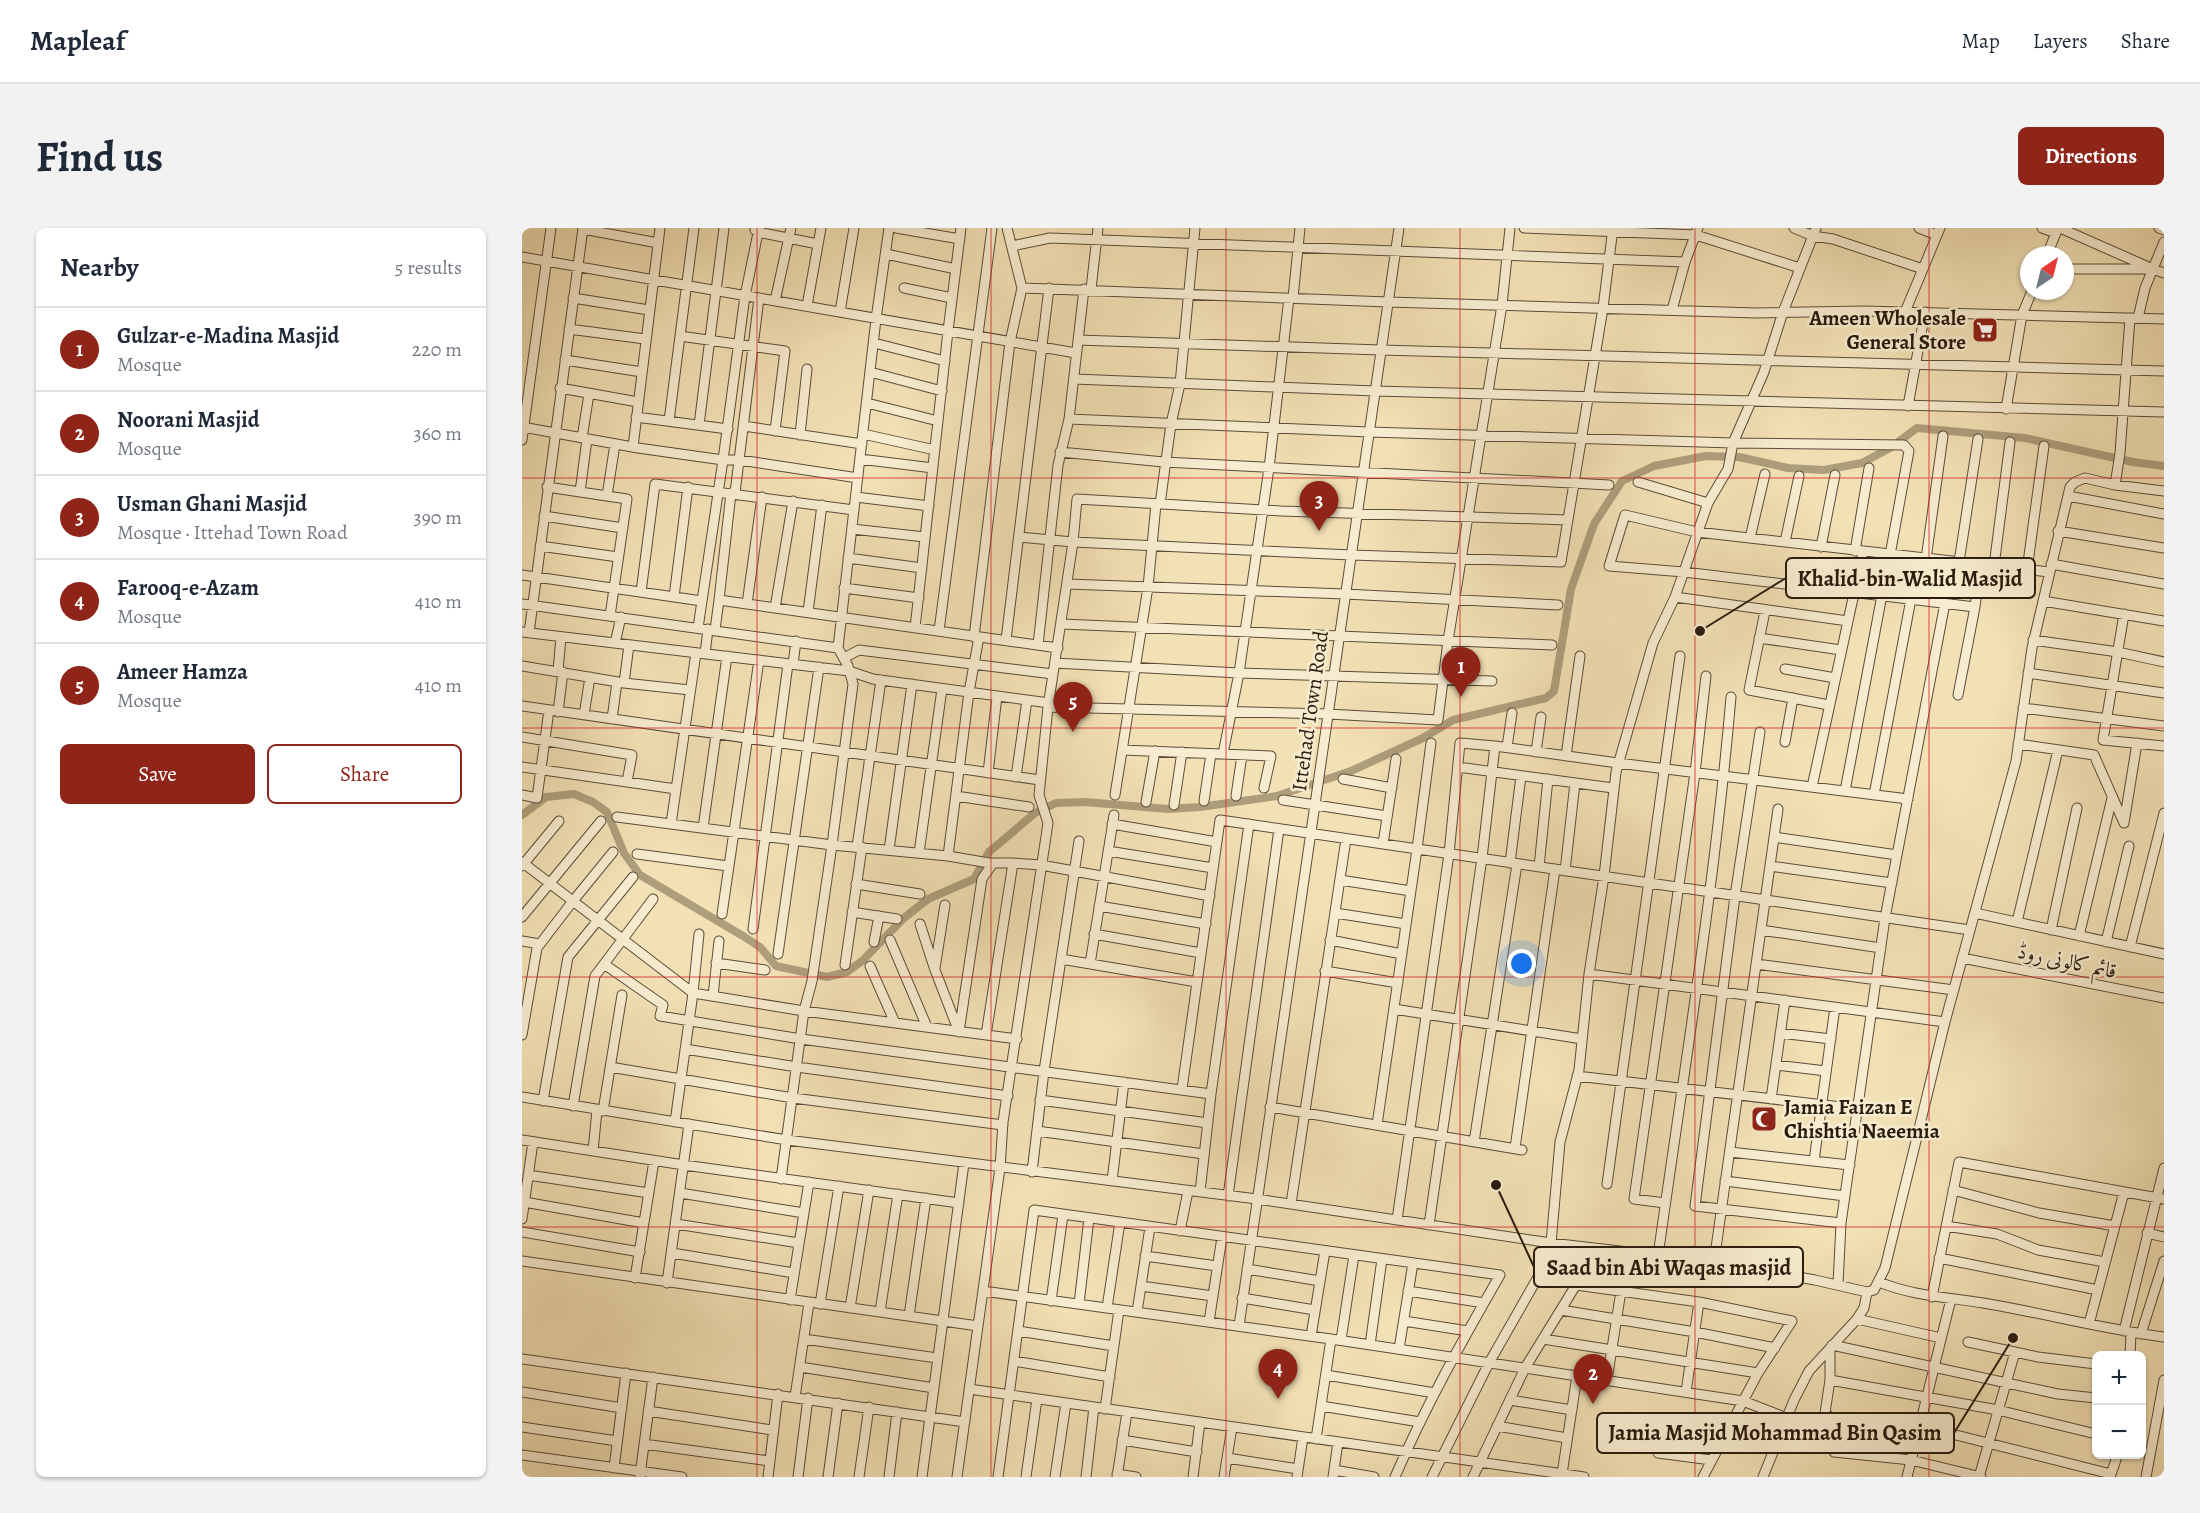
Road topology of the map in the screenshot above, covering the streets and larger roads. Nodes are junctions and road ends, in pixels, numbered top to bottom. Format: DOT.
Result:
graph roads {
  1 [pos="551,228"];
  2 [pos="660,228"];
  3 [pos="694,228"];
  4 [pos="724,228"];
  5 [pos="791,228"];
  6 [pos="821,228"];
  7 [pos="854,228"];
  8 [pos="889,228"];
  9 [pos="896,228"];
  10 [pos="962,228"];
  11 [pos="992,228"];
  12 [pos="1007,228"];
  13 [pos="1098,228"];
  14 [pos="1195,228"];
  15 [pos="1300,228"];
  16 [pos="1399,228"];
  17 [pos="1510,228"];
  18 [pos="1524,228"];
  19 [pos="1794,228"];
  20 [pos="1919,228"];
  21 [pos="2042,228"];
  22 [pos="2159,228"];
  23 [pos="583,229"];
  24 [pos="757,229"];
  25 [pos="1613,230"];
  26 [pos="2058,230"];
  27 [pos="2164,230"];
  28 [pos="1697,231"];
  29 [pos="1814,232"];
  30 [pos="1938,232"];
  31 [pos="789,238"];
  32 [pos="960,239"];
  33 [pos="1096,240"];
  34 [pos="2164,242"];
  35 [pos="658,243"];
  36 [pos="818,244"];
  37 [pos="1193,244"];
  38 [pos="1011,246"];
  39 [pos="2051,246"];
  40 [pos="1298,248"];
  41 [pos="1395,252"];
  42 [pos="886,254"];
  43 [pos="1507,256"];
  44 [pos="522,257"];
  45 [pos="1609,260"];
  46 [pos="546,261"];
  47 [pos="1685,262"];
  48 [pos="577,267"];
  49 [pos="1800,268"];
  50 [pos="956,269"];
  51 [pos="1923,269"];
  52 [pos="2074,269"];
  53 [pos="2153,269"];
  54 [pos="2164,273"];
  55 [pos="652,280"];
  56 [pos="686,286"];
  57 [pos="904,288"];
  58 [pos="1022,288"];
  59 [pos="1049,288"];
  60 [pos="1088,289"];
  61 [pos="715,291"];
  62 [pos="1187,293"];
  63 [pos="745,296"];
  64 [pos="573,298"];
  65 [pos="759,298"];
  66 [pos="952,298"];
  67 [pos="1291,298"];
  68 [pos="2028,300"];
  69 [pos="776,301"];
  70 [pos="1388,302"];
  71 [pos="1502,305"];
  72 [pos="807,306"];
  73 [pos="1603,308"];
  74 [pos="649,310"];
  75 [pos="1672,310"];
  76 [pos="840,312"];
  77 [pos="1783,312"];
  78 [pos="1905,312"];
  79 [pos="1925,312"];
  80 [pos="2022,315"];
  81 [pos="2134,318"];
  82 [pos="876,319"];
  83 [pos="2164,319"];
  84 [pos="569,329"];
  85 [pos="948,331"];
  86 [pos="680,336"];
  87 [pos="978,336"];
  88 [pos="645,339"];
  89 [pos="709,340"];
  90 [pos="1078,340"];
  91 [pos="1010,342"];
  92 [pos="874,343"];
  93 [pos="1183,343"];
  94 [pos="739,345"];
  95 [pos="1284,346"];
  96 [pos="754,347"];
  97 [pos="1043,347"];
  98 [pos="1381,350"];
  99 [pos="1076,353"];
  100 [pos="1494,353"];
  101 [pos="1595,356"];
  102 [pos="565,360"];
  103 [pos="1768,360"];
  104 [pos="945,361"];
  105 [pos="1915,364"];
  106 [pos="2013,366"];
  107 [pos="807,369"];
  108 [pos="2125,370"];
  109 [pos="2164,371"];
  110 [pos="642,372"];
  111 [pos="870,372"];
  112 [pos="1074,379"];
  113 [pos="1180,384"];
  114 [pos="560,388"];
  115 [pos="1279,388"];
  116 [pos="942,391"];
  117 [pos="1375,391"];
  118 [pos="589,394"];
  119 [pos="1488,394"];
  120 [pos="1588,397"];
  121 [pos="638,402"];
  122 [pos="1751,402"];
  123 [pos="867,403"];
  124 [pos="1908,406"];
  125 [pos="2006,409"];
  126 [pos="2122,412"];
  127 [pos="2164,412"];
  128 [pos="636,417"];
  129 [pos="1069,419"];
  130 [pos="669,421"];
  131 [pos="938,421"];
  132 [pos="1171,424"];
  133 [pos="699,425"];
  134 [pos="744,426"];
  135 [pos="523,427"];
  136 [pos="1274,428"];
  137 [pos="728,429"];
  138 [pos="775,431"];
  139 [pos="1369,432"];
  140 [pos="554,433"];
  141 [pos="800,435"];
  142 [pos="1481,435"];
  143 [pos="1943,436"];
  144 [pos="585,438"];
  145 [pos="1581,438"];
  146 [pos="862,439"];
  147 [pos="1978,439"];
  148 [pos="522,440"];
  149 [pos="2010,442"];
  150 [pos="1733,443"];
  151 [pos="615,444"];
  152 [pos="2044,446"];
  153 [pos="633,447"];
  154 [pos="935,450"];
  155 [pos="1060,452"];
  156 [pos="860,459"];
  157 [pos="723,460"];
  158 [pos="740,460"];
  159 [pos="1164,462"];
  160 [pos="933,468"];
  161 [pos="1269,468"];
  162 [pos="1869,468"];
  163 [pos="1363,473"];
  164 [pos="1765,474"];
  165 [pos="1835,475"];
  166 [pos="1799,476"];
  167 [pos="858,478"];
  168 [pos="1474,479"];
  169 [pos="1638,482"];
  170 [pos="1574,484"];
  171 [pos="1609,485"];
  172 [pos="2115,485"];
  173 [pos="548,487"];
  174 [pos="688,487"];
  175 [pos="719,491"];
  176 [pos="2164,491"];
  177 [pos="580,492"];
  178 [pos="733,493"];
  179 [pos="607,496"];
  180 [pos="2068,496"];
  181 [pos="762,497"];
  182 [pos="855,497"];
  183 [pos="793,501"];
  184 [pos="1708,502"];
  185 [pos="1158,504"];
  186 [pos="822,505"];
  187 [pos="929,506"];
  188 [pos="854,510"];
  189 [pos="1263,510"];
  190 [pos="1357,513"];
  191 [pos="2164,514"];
  192 [pos="544,516"];
  193 [pos="1468,517"];
  194 [pos="1568,520"];
  195 [pos="622,528"];
  196 [pos="852,529"];
  197 [pos="2058,531"];
  198 [pos="1697,532"];
  199 [pos="925,537"];
  200 [pos="1019,537"];
  201 [pos="1750,538"];
  202 [pos="1050,540"];
  203 [pos="1073,542"];
  204 [pos="1785,543"];
  205 [pos="540,546"];
  206 [pos="1153,546"];
  207 [pos="1821,547"];
  208 [pos="2164,548"];
  209 [pos="1255,551"];
  210 [pos="1859,551"];
  211 [pos="1351,555"];
  212 [pos="1890,555"];
  213 [pos="618,557"];
  214 [pos="848,558"];
  215 [pos="1461,559"];
  216 [pos="1926,559"];
  217 [pos="1959,562"];
  218 [pos="1980,566"];
  219 [pos="1994,566"];
  220 [pos="922,568"];
  221 [pos="2050,568"];
  222 [pos="2027,570"];
  223 [pos="1684,572"];
  224 [pos="522,575"];
  225 [pos="536,577"];
  226 [pos="1067,584"];
  227 [pos="2164,584"];
  228 [pos="1148,587"];
  229 [pos="614,588"];
  230 [pos="844,588"];
  231 [pos="1250,590"];
  232 [pos="641,592"];
  233 [pos="1854,592"];
  234 [pos="1345,594"];
  235 [pos="1882,596"];
  236 [pos="674,597"];
  237 [pos="1676,597"];
  238 [pos="919,598"];
  239 [pos="1911,599"];
  240 [pos="719,600"];
  241 [pos="1454,600"];
  242 [pos="702,601"];
  243 [pos="2043,601"];
  244 [pos="1945,603"];
  245 [pos="527,604"];
  246 [pos="747,604"];
  247 [pos="1558,605"];
  248 [pos="1975,607"];
  249 [pos="775,608"];
  250 [pos="1765,610"];
  251 [pos="808,612"];
  252 [pos="2124,614"];
  253 [pos="610,616"];
  254 [pos="621,617"];
  255 [pos="841,618"];
  256 [pos="1848,621"];
  257 [pos="2164,621"];
  258 [pos="1062,624"];
  259 [pos="915,627"];
  260 [pos="1140,627"];
  261 [pos="707,629"];
  262 [pos="939,631"];
  263 [pos="525,632"];
  264 [pos="1245,632"];
  265 [pos="1339,636"];
  266 [pos="561,637"];
  267 [pos="976,637"];
  268 [pos="1759,638"];
  269 [pos="1006,640"];
  270 [pos="2034,640"];
  271 [pos="796,641"];
  272 [pos="1448,641"];
  273 [pos="615,643"];
  274 [pos="629,645"];
  275 [pos="1038,645"];
  276 [pos="1552,645"];
  277 [pos="838,648"];
  278 [pos="1058,648"];
  279 [pos="1841,650"];
  280 [pos="2118,652"];
  281 [pos="700,653"];
  282 [pos="728,656"];
  283 [pos="1580,656"];
  284 [pos="1680,656"];
  285 [pos="844,658"];
  286 [pos="759,660"];
  287 [pos="2164,662"];
  288 [pos="1055,663"];
  289 [pos="791,664"];
  290 [pos="974,664"];
  291 [pos="522,666"];
  292 [pos="819,667"];
  293 [pos="1134,668"];
  294 [pos="1785,669"];
  295 [pos="849,671"];
  296 [pos="560,672"];
  297 [pos="1239,673"];
  298 [pos="2028,673"];
  299 [pos="1053,674"];
  300 [pos="1706,676"];
  301 [pos="590,677"];
  302 [pos="1333,677"];
  303 [pos="1835,678"];
  304 [pos="1444,679"];
  305 [pos="881,680"];
  306 [pos="1492,681"];
  307 [pos="621,682"];
  308 [pos="912,684"];
  309 [pos="2112,685"];
  310 [pos="942,688"];
  311 [pos="690,690"];
  312 [pos="969,692"];
  313 [pos="2164,693"];
  314 [pos="1958,695"];
  315 [pos="997,696"];
  316 [pos="1731,697"];
  317 [pos="1793,698"];
  318 [pos="1027,700"];
  319 [pos="1048,705"];
  320 [pos="1829,705"];
  321 [pos="522,706"];
  322 [pos="2023,708"];
  323 [pos="1128,709"];
  324 [pos="554,711"];
  325 [pos="1232,711"];
  326 [pos="1512,713"];
  327 [pos="1328,714"];
  328 [pos="584,715"];
  329 [pos="1541,717"];
  330 [pos="2106,718"];
  331 [pos="612,719"];
  332 [pos="2164,726"];
  333 [pos="685,729"];
  334 [pos="1760,732"];
  335 [pos="717,734"];
  336 [pos="522,737"];
  337 [pos="747,738"];
  338 [pos="545,741"];
  339 [pos="1785,742"];
  340 [pos="778,743"];
  341 [pos="1431,743"];
  342 [pos="2137,743"];
  343 [pos="2018,744"];
  344 [pos="1495,746"];
  345 [pos="2164,746"];
  346 [pos="808,747"];
  347 [pos="1507,747"];
  348 [pos="1122,750"];
  349 [pos="2058,750"];
  350 [pos="1155,751"];
  351 [pos="843,752"];
  352 [pos="1182,752"];
  353 [pos="1536,752"];
  354 [pos="1211,754"];
  355 [pos="1223,754"];
  356 [pos="1242,755"];
  357 [pos="870,756"];
  358 [pos="1566,756"];
  359 [pos="1396,759"];
  360 [pos="901,760"];
  361 [pos="1618,763"];
  362 [pos="932,765"];
  363 [pos="522,767"];
  364 [pos="1458,767"];
  365 [pos="959,769"];
  366 [pos="1663,769"];
  367 [pos="541,770"];
  368 [pos="1492,772"];
  369 [pos="988,773"];
  370 [pos="1695,773"];
  371 [pos="1521,776"];
  372 [pos="1724,776"];
  373 [pos="1016,777"];
  374 [pos="1548,779"];
  375 [pos="1040,780"];
  376 [pos="1342,780"];
  377 [pos="1754,780"];
  378 [pos="627,782"];
  379 [pos="1575,783"];
  380 [pos="1812,787"];
  381 [pos="1264,788"];
  382 [pos="1392,788"];
  383 [pos="1613,788"];
  384 [pos="676,789"];
  385 [pos="1845,791"];
  386 [pos="522,795"];
  387 [pos="1114,795"];
  388 [pos="1874,795"];
  389 [pos="956,796"];
  390 [pos="1236,796"];
  391 [pos="2112,798"];
  392 [pos="1908,799"];
  393 [pos="1283,800"];
  394 [pos="1204,801"];
  395 [pos="1146,802"];
  396 [pos="1315,802"];
  397 [pos="1174,805"];
  398 [pos="1029,807"];
  399 [pos="2078,808"];
  400 [pos="1778,809"];
  401 [pos="2164,813"];
  402 [pos="1387,816"];
  403 [pos="617,817"];
  404 [pos="559,821"];
  405 [pos="601,821"];
  406 [pos="671,824"];
  407 [pos="1249,824"];
  408 [pos="703,828"];
  409 [pos="1280,829"];
  410 [pos="733,832"];
  411 [pos="1310,833"];
  412 [pos="766,836"];
  413 [pos="1774,837"];
  414 [pos="1346,838"];
  415 [pos="794,840"];
  416 [pos="1079,841"];
  417 [pos="1217,842"];
  418 [pos="1383,844"];
  419 [pos="832,845"];
  420 [pos="2129,846"];
  421 [pos="860,847"];
  422 [pos="1417,849"];
  423 [pos="889,850"];
  424 [pos="2159,850"];
  425 [pos="1108,851"];
  426 [pos="613,852"];
  427 [pos="919,853"];
  428 [pos="637,854"];
  429 [pos="1449,854"];
  430 [pos="1897,855"];
  431 [pos="953,857"];
  432 [pos="1482,858"];
  433 [pos="1013,862"];
  434 [pos="991,863"];
  435 [pos="1514,863"];
  436 [pos="523,864"];
  437 [pos="1041,865"];
  438 [pos="728,866"];
  439 [pos="1770,866"];
  440 [pos="1539,867"];
  441 [pos="1214,868"];
  442 [pos="1560,870"];
  443 [pos="1074,872"];
  444 [pos="1604,876"];
  445 [pos="633,877"];
  446 [pos="1104,877"];
  447 [pos="1340,880"];
  448 [pos="1892,882"];
  449 [pos="550,883"];
  450 [pos="1649,883"];
  451 [pos="856,884"];
  452 [pos="1678,887"];
  453 [pos="1411,891"];
  454 [pos="1709,892"];
  455 [pos="920,894"];
  456 [pos="1210,896"];
  457 [pos="1735,896"];
  458 [pos="653,899"];
  459 [pos="1766,900"];
  460 [pos="573,901"];
  461 [pos="945,905"];
  462 [pos="1099,906"];
  463 [pos="852,912"];
  464 [pos="1335,913"];
  465 [pos="1975,913"];
  466 [pos="722,914"];
  467 [pos="879,916"];
  468 [pos="522,917"];
  469 [pos="1885,918"];
  470 [pos="897,919"];
  471 [pos="598,920"];
  472 [pos="2017,922"];
  473 [pos="920,924"];
  474 [pos="1206,924"];
  475 [pos="1406,924"];
  476 [pos="753,929"];
  477 [pos="1761,930"];
  478 [pos="1970,930"];
  479 [pos="2051,930"];
  480 [pos="699,934"];
  481 [pos="1094,934"];
  482 [pos="2079,936"];
  483 [pos="622,939"];
  484 [pos="890,940"];
  485 [pos="1330,940"];
  486 [pos="522,941"];
  487 [pos="718,941"];
  488 [pos="874,942"];
  489 [pos="2106,942"];
  490 [pos="540,944"];
  491 [pos="2164,944"];
  492 [pos="2130,947"];
  493 [pos="1881,948"];
  494 [pos="1202,953"];
  495 [pos="778,954"];
  496 [pos="1402,954"];
  497 [pos="2163,954"];
  498 [pos="1962,958"];
  499 [pos="1061,959"];
  500 [pos="716,963"];
  501 [pos="604,964"];
  502 [pos="1090,964"];
  503 [pos="1756,964"];
  504 [pos="845,965"];
  505 [pos="870,966"];
  506 [pos="522,969"];
  507 [pos="765,970"];
  508 [pos="935,970"];
  509 [pos="533,971"];
  510 [pos="1326,971"];
  511 [pos="1589,974"];
  512 [pos="1635,980"];
  513 [pos="1876,981"];
  514 [pos="1197,982"];
  515 [pos="1398,983"];
  516 [pos="1664,984"];
  517 [pos="1696,988"];
  518 [pos="1954,990"];
  519 [pos="1723,992"];
  520 [pos="693,993"];
  521 [pos="622,995"];
  522 [pos="713,996"];
  523 [pos="1752,996"];
  524 [pos="2164,998"];
  525 [pos="1785,1000"];
  526 [pos="525,1002"];
  527 [pos="1835,1007"];
  528 [pos="1394,1009"];
  529 [pos="804,1011"];
  530 [pos="1872,1011"];
  531 [pos="1426,1014"];
  532 [pos="1459,1019"];
  533 [pos="689,1022"];
  534 [pos="1945,1022"];
  535 [pos="896,1023"];
  536 [pos="1492,1024"];
  537 [pos="927,1027"];
  538 [pos="1532,1031"];
  539 [pos="522,1032"];
  540 [pos="960,1032"];
  541 [pos="1780,1033"];
  542 [pos="986,1035"];
  543 [pos="801,1038"];
  544 [pos="1017,1039"];
  545 [pos="1582,1039"];
  546 [pos="1831,1039"];
  547 [pos="685,1049"];
  548 [pos="1776,1065"];
  549 [pos="610,1067"];
  550 [pos="797,1067"];
  551 [pos="1012,1067"];
  552 [pos="1044,1071"];
  553 [pos="1826,1071"];
  554 [pos="1577,1076"];
  555 [pos="681,1079"];
  556 [pos="1621,1081"];
  557 [pos="1124,1082"];
  558 [pos="1650,1084"];
  559 [pos="1681,1088"];
  560 [pos="1182,1089"];
  561 [pos="1710,1092"];
  562 [pos="1211,1094"];
  563 [pos="1738,1095"];
  564 [pos="1008,1096"];
  565 [pos="522,1097"];
  566 [pos="793,1098"];
  567 [pos="1771,1099"];
  568 [pos="1041,1100"];
  569 [pos="543,1101"];
  570 [pos="1822,1105"];
  571 [pos="573,1106"];
  572 [pos="1270,1107"];
  573 [pos="1858,1109"];
  574 [pos="600,1110"];
  575 [pos="1121,1111"];
  576 [pos="1305,1113"];
  577 [pos="675,1122"];
  578 [pos="1208,1124"];
  579 [pos="689,1125"];
  580 [pos="1003,1125"];
  581 [pos="1377,1125"];
  582 [pos="1037,1131"];
  583 [pos="1410,1131"];
  584 [pos="1441,1136"];
  585 [pos="522,1140"];
  586 [pos="787,1140"];
  587 [pos="533,1142"];
  588 [pos="1117,1142"];
  589 [pos="1474,1142"];
  590 [pos="593,1151"];
  591 [pos="1730,1152"];
  592 [pos="1204,1154"];
  593 [pos="654,1161"];
  594 [pos="1814,1161"];
  595 [pos="964,1163"];
  596 [pos="1850,1165"];
  597 [pos="684,1166"];
  598 [pos="1000,1168"];
  599 [pos="2164,1168"];
  600 [pos="1032,1172"];
  601 [pos="528,1175"];
  602 [pos="781,1179"];
  603 [pos="1112,1181"];
  604 [pos="1725,1181"];
  605 [pos="809,1182"];
  606 [pos="1607,1184"];
  607 [pos="839,1186"];
  608 [pos="869,1190"];
  609 [pos="1953,1190"];
  610 [pos="1188,1191"];
  611 [pos="1200,1192"];
  612 [pos="2124,1192"];
  613 [pos="649,1193"];
  614 [pos="680,1193"];
  615 [pos="897,1194"];
  616 [pos="1228,1196"];
  617 [pos="1845,1196"];
  618 [pos="926,1198"];
  619 [pos="2160,1198"];
  620 [pos="1257,1199"];
  621 [pos="524,1202"];
  622 [pos="959,1203"];
  623 [pos="1665,1203"];
  624 [pos="1291,1204"];
  625 [pos="1722,1208"];
  626 [pos="804,1213"];
  627 [pos="1063,1215"];
  628 [pos="1089,1218"];
  629 [pos="522,1219"];
  630 [pos="1397,1220"];
  631 [pos="1120,1222"];
  632 [pos="644,1223"];
  633 [pos="1841,1223"];
  634 [pos="676,1224"];
  635 [pos="1429,1225"];
  636 [pos="1946,1226"];
  637 [pos="2115,1226"];
  638 [pos="1150,1227"];
  639 [pos="1180,1231"];
  640 [pos="522,1232"];
  641 [pos="2147,1233"];
  642 [pos="1222,1237"];
  643 [pos="2164,1237"];
  644 [pos="1251,1241"];
  645 [pos="799,1243"];
  646 [pos="1551,1243"];
  647 [pos="1325,1251"];
  648 [pos="640,1252"];
  649 [pos="672,1253"];
  650 [pos="1354,1255"];
  651 [pos="1145,1256"];
  652 [pos="1658,1256"];
  653 [pos="1939,1258"];
  654 [pos="1382,1259"];
  655 [pos="2164,1261"];
  656 [pos="522,1262"];
  657 [pos="1714,1262"];
  658 [pos="2105,1262"];
  659 [pos="1413,1263"];
  660 [pos="1217,1266"];
  661 [pos="1247,1269"];
  662 [pos="794,1273"];
  663 [pos="636,1278"];
  664 [pos="1320,1281"];
  665 [pos="1879,1282"];
  666 [pos="667,1283"];
  667 [pos="1838,1285"];
  668 [pos="1141,1286"];
  669 [pos="2098,1290"];
  670 [pos="1408,1291"];
  671 [pos="1621,1291"];
  672 [pos="982,1292"];
  673 [pos="1867,1292"];
  674 [pos="1213,1296"];
  675 [pos="1023,1297"];
  676 [pos="1932,1297"];
  677 [pos="1242,1298"];
  678 [pos="1951,1299"];
  679 [pos="790,1300"];
  680 [pos="1051,1300"];
  681 [pos="1699,1302"];
  682 [pos="809,1303"];
  683 [pos="1484,1303"];
  684 [pos="820,1304"];
  685 [pos="1079,1304"];
  686 [pos="850,1308"];
  687 [pos="1107,1308"];
  688 [pos="1119,1310"];
  689 [pos="1315,1310"];
  690 [pos="1561,1310"];
  691 [pos="880,1312"];
  692 [pos="1137,1312"];
  693 [pos="909,1316"];
  694 [pos="1616,1319"];
  695 [pos="1857,1319"];
  696 [pos="942,1321"];
  697 [pos="1404,1321"];
  698 [pos="1209,1322"];
  699 [pos="2089,1324"];
  700 [pos="978,1326"];
  701 [pos="1239,1326"];
  702 [pos="1018,1331"];
  703 [pos="1468,1331"];
  704 [pos="1695,1332"];
  705 [pos="2127,1332"];
  706 [pos="2142,1334"];
  707 [pos="1311,1336"];
  708 [pos="2164,1337"];
  709 [pos="1941,1338"];
  710 [pos="804,1339"];
  711 [pos="1336,1339"];
  712 [pos="1543,1339"];
  713 [pos="1968,1342"];
  714 [pos="1370,1345"];
  715 [pos="1114,1346"];
  716 [pos="1831,1346"];
  717 [pos="1775,1348"];
  718 [pos="1399,1349"];
  719 [pos="1611,1350"];
  720 [pos="2129,1351"];
  721 [pos="2015,1352"];
  722 [pos="1453,1357"];
  723 [pos="937,1358"];
  724 [pos="522,1359"];
  725 [pos="1014,1361"];
  726 [pos="1690,1362"];
  727 [pos="1489,1363"];
  728 [pos="2092,1363"];
  729 [pos="800,1367"];
  730 [pos="1934,1367"];
  731 [pos="1526,1368"];
  732 [pos="626,1373"];
  733 [pos="1758,1373"];
  734 [pos="1326,1375"];
  735 [pos="1577,1376"];
  736 [pos="653,1377"];
  737 [pos="1110,1377"];
  738 [pos="1607,1380"];
  739 [pos="1830,1380"];
  740 [pos="2164,1380"];
  741 [pos="2006,1383"];
  742 [pos="934,1388"];
  743 [pos="969,1389"];
  744 [pos="522,1392"];
  745 [pos="1686,1392"];
  746 [pos="1435,1393"];
  747 [pos="778,1394"];
  748 [pos="1010,1395"];
  749 [pos="795,1396"];
  750 [pos="1927,1397"];
  751 [pos="2092,1397"];
  752 [pos="808,1398"];
  753 [pos="1037,1399"];
  754 [pos="1510,1400"];
  755 [pos="1743,1401"];
  756 [pos="838,1403"];
  757 [pos="1066,1403"];
  758 [pos="1321,1406"];
  759 [pos="869,1407"];
  760 [pos="1094,1407"];
  761 [pos="622,1408"];
  762 [pos="1105,1409"];
  763 [pos="1572,1410"];
  764 [pos="1998,1410"];
  765 [pos="648,1411"];
  766 [pos="897,1412"];
  767 [pos="1127,1412"];
  768 [pos="930,1417"];
  769 [pos="1787,1418"];
  770 [pos="965,1422"];
  771 [pos="1200,1422"];
  772 [pos="1420,1422"];
  773 [pos="1664,1423"];
  774 [pos="1497,1426"];
  775 [pos="1920,1426"];
  776 [pos="522,1427"];
  777 [pos="1232,1427"];
  778 [pos="772,1430"];
  779 [pos="2092,1433"];
  780 [pos="1724,1435"];
  781 [pos="1303,1437"];
  782 [pos="1567,1438"];
  783 [pos="1316,1439"];
  784 [pos="1122,1440"];
  785 [pos="617,1441"];
  786 [pos="1338,1442"];
  787 [pos="644,1444"];
  788 [pos="1989,1444"];
  789 [pos="1197,1452"];
  790 [pos="1406,1452"];
  791 [pos="1834,1452"];
  792 [pos="1658,1453"];
  793 [pos="522,1455"];
  794 [pos="1442,1457"];
  795 [pos="1227,1458"];
  796 [pos="2117,1459"];
  797 [pos="1711,1460"];
  798 [pos="1911,1460"];
  799 [pos="770,1461"];
  800 [pos="1480,1462"];
  801 [pos="1510,1466"];
  802 [pos="614,1468"];
  803 [pos="1298,1473"];
  804 [pos="1334,1473"];
  805 [pos="640,1474"];
  806 [pos="1562,1474"];
  807 [pos="1117,1475"];
  808 [pos="2111,1476"];
  809 [pos="2146,1476"];
  810 [pos="682,1477"];
  811 [pos="768,1477"];
  812 [pos="798,1477"];
  813 [pos="828,1477"];
  814 [pos="859,1477"];
  815 [pos="889,1477"];
  816 [pos="922,1477"];
  817 [pos="957,1477"];
  818 [pos="998,1477"];
  819 [pos="1026,1477"];
  820 [pos="1055,1477"];
  821 [pos="1086,1477"];
  822 [pos="1136,1477"];
  823 [pos="1193,1477"];
  824 [pos="1224,1477"];
  825 [pos="1374,1477"];
  826 [pos="1395,1477"];
  827 [pos="1432,1477"];
  828 [pos="1473,1477"];
  829 [pos="1509,1477"];
  830 [pos="1584,1477"];
  831 [pos="1703,1477"];
  832 [pos="1763,1477"];
  833 [pos="1907,1477"];
  834 [pos="1980,1477"];
  835 [pos="2158,1477"];
  1 -- 46 [label="street"];
  2 -- 35 [label="street"];
  3 -- 56 [label="street"];
  4 -- 61 [label="street"];
  5 -- 31 [label="street"];
  6 -- 36 [label="street"];
  7 -- 76 [label="street"];
  8 -- 42 [label="street"];
  9 -- 32 [label="street"];
  10 -- 32 [label="street"];
  11 -- 87 [label="street"];
  12 -- 38 [label="street"];
  13 -- 33 [label="street"];
  14 -- 37 [label="street"];
  15 -- 40 [label="street"];
  16 -- 41 [label="street, Ittehad Town Road"];
  17 -- 43 [label="street"];
  18 -- 25 [label="street"];
  19 -- 29 [label="street"];
  20 -- 30 [label="street"];
  21 -- 26 [label="street"];
  22 -- 27 [label="street"];
  23 -- 35 [label="street"];
  23 -- 48 [label="street"];
  24 -- 31 [label="street"];
  24 -- 63 [label="street"];
  25 -- 28 [label="street"];
  25 -- 45 [label="street"];
  26 -- 39 [label="street"];
  26 -- 53 [label="street"];
  28 -- 47 [label="street"];
  28 -- 49 [label="street"];
  29 -- 49 [label="street"];
  29 -- 51 [label="street"];
  30 -- 51 [label="street"];
  31 -- 36 [label="street"];
  31 -- 69 [label="street"];
  32 -- 50 [label="street"];
  33 -- 37 [label="street"];
  33 -- 38 [label="street"];
  33 -- 60 [label="street"];
  34 -- 53 [label="street"];
  35 -- 55 [label="street"];
  36 -- 72 [label="street"];
  37 -- 40 [label="street"];
  37 -- 62 [label="street"];
  38 -- 58 [label="street"];
  40 -- 41 [label="street"];
  40 -- 67 [label="street"];
  41 -- 43 [label="street"];
  41 -- 70 [label="street, Ittehad Town Road"];
  42 -- 50 [label="street"];
  42 -- 82 [label="street"];
  43 -- 45 [label="street"];
  43 -- 71 [label="street"];
  44 -- 46 [label="street"];
  45 -- 47 [label="street"];
  45 -- 73 [label="street"];
  46 -- 48 [label="street"];
  46 -- 135 [label="street"];
  47 -- 75 [label="street"];
  48 -- 55 [label="street"];
  48 -- 64 [label="street"];
  49 -- 77 [label="street"];
  50 -- 66 [label="street"];
  51 -- 78 [label="street"];
  52 -- 53 [label="street"];
  53 -- 54 [label="street"];
  53 -- 81 [label="street"];
  55 -- 56 [label="street"];
  55 -- 74 [label="street"];
  56 -- 61 [label="street"];
  56 -- 86 [label="street"];
  57 -- 66 [label="street"];
  58 -- 59 [label="street"];
  58 -- 91 [label="street"];
  59 -- 60 [label="street"];
  59 -- 97 [label="street"];
  60 -- 62 [label="street"];
  60 -- 90 [label="street"];
  61 -- 63 [label="street"];
  61 -- 89 [label="street"];
  62 -- 67 [label="street"];
  62 -- 93 [label="street"];
  63 -- 65 [label="street"];
  63 -- 94 [label="street"];
  64 -- 74 [label="street"];
  64 -- 84 [label="street"];
  65 -- 69 [label="street"];
  65 -- 96 [label="street"];
  66 -- 85 [label="street"];
  67 -- 70 [label="street"];
  67 -- 95 [label="street"];
  68 -- 80 [label="street"];
  69 -- 72 [label="street"];
  70 -- 71 [label="street"];
  70 -- 98 [label="street, Ittehad Town Road"];
  71 -- 73 [label="street"];
  71 -- 100 [label="street"];
  72 -- 76 [label="street"];
  73 -- 75 [label="street"];
  73 -- 101 [label="street"];
  74 -- 88 [label="street"];
  75 -- 77 [label="street"];
  76 -- 82 [label="street"];
  77 -- 78 [label="street"];
  77 -- 103 [label="street"];
  78 -- 79 [label="street"];
  79 -- 80 [label="street"];
  79 -- 105 [label="street"];
  80 -- 81 [label="street"];
  80 -- 106 [label="street"];
  81 -- 83 [label="street"];
  81 -- 108 [label="street"];
  82 -- 85 [label="street"];
  82 -- 92 [label="street"];
  84 -- 88 [label="street"];
  84 -- 102 [label="street"];
  85 -- 87 [label="street"];
  85 -- 104 [label="street"];
  86 -- 89 [label="street"];
  86 -- 130 [label="street"];
  87 -- 91 [label="street"];
  87 -- 262 [label="street"];
  88 -- 110 [label="street"];
  89 -- 94 [label="street"];
  89 -- 133 [label="street"];
  90 -- 93 [label="street"];
  90 -- 99 [label="street"];
  91 -- 97 [label="street"];
  91 -- 267 [label="street"];
  92 -- 104 [label="street"];
  92 -- 111 [label="street"];
  93 -- 95 [label="street"];
  93 -- 113 [label="street"];
  94 -- 96 [label="street"];
  94 -- 137 [label="street"];
  95 -- 98 [label="street"];
  95 -- 115 [label="street"];
  96 -- 134 [label="street"];
  96 -- 138 [label="street"];
  97 -- 99 [label="street"];
  97 -- 200 [label="street"];
  98 -- 100 [label="street"];
  98 -- 117 [label="street, Ittehad Town Road"];
  99 -- 112 [label="street"];
  100 -- 101 [label="street"];
  100 -- 119 [label="street"];
  101 -- 103 [label="street"];
  101 -- 120 [label="street"];
  102 -- 110 [label="street"];
  102 -- 114 [label="street"];
  103 -- 105 [label="street"];
  103 -- 122 [label="street"];
  104 -- 116 [label="street"];
  105 -- 106 [label="street"];
  105 -- 124 [label="street"];
  106 -- 108 [label="street"];
  106 -- 125 [label="street"];
  107 -- 141 [label="street"];
  108 -- 109 [label="street"];
  108 -- 126 [label="street"];
  110 -- 121 [label="street"];
  111 -- 116 [label="street"];
  111 -- 123 [label="street"];
  112 -- 113 [label="street"];
  112 -- 129 [label="street"];
  113 -- 115 [label="street"];
  113 -- 132 [label="street"];
  114 -- 118 [label="street"];
  114 -- 140 [label="street"];
  115 -- 117 [label="street"];
  115 -- 136 [label="street"];
  116 -- 131 [label="street"];
  117 -- 119 [label="street"];
  117 -- 139 [label="street, Ittehad Town Road"];
  118 -- 121 [label="street"];
  118 -- 144 [label="street"];
  119 -- 120 [label="street"];
  119 -- 142 [label="street"];
  120 -- 122 [label="street"];
  120 -- 145 [label="street"];
  121 -- 128 [label="street"];
  122 -- 124 [label="street"];
  122 -- 150 [label="street"];
  123 -- 131 [label="street"];
  123 -- 146 [label="street"];
  124 -- 125 [label="street"];
  125 -- 126 [label="street"];
  126 -- 127 [label="street"];
  126 -- 172 [label="street"];
  128 -- 130 [label="street"];
  128 -- 153 [label="street"];
  129 -- 132 [label="street"];
  129 -- 155 [label="street"];
  130 -- 133 [label="street"];
  131 -- 154 [label="street"];
  132 -- 136 [label="street"];
  132 -- 159 [label="street"];
  133 -- 137 [label="street"];
  134 -- 138 [label="street"];
  134 -- 158 [label="street"];
  135 -- 140 [label="street"];
  135 -- 148 [label="street"];
  136 -- 139 [label="street"];
  136 -- 161 [label="street"];
  137 -- 157 [label="street"];
  138 -- 141 [label="street"];
  139 -- 142 [label="street"];
  139 -- 163 [label="street, Ittehad Town Road"];
  140 -- 144 [label="street"];
  140 -- 173 [label="street"];
  141 -- 146 [label="street"];
  142 -- 145 [label="street"];
  142 -- 168 [label="street"];
  143 -- 216 [label="street"];
  144 -- 151 [label="street"];
  144 -- 177 [label="street"];
  145 -- 150 [label="street"];
  145 -- 170 [label="street"];
  146 -- 154 [label="street"];
  146 -- 156 [label="street"];
  147 -- 217 [label="street"];
  149 -- 219 [label="street"];
  150 -- 184 [label="street"];
  150 -- 212 [label="street"];
  151 -- 153 [label="street"];
  151 -- 179 [label="street"];
  152 -- 222 [label="street"];
  153 -- 157 [label="street"];
  154 -- 160 [label="street"];
  155 -- 159 [label="street"];
  155 -- 202 [label="street"];
  156 -- 160 [label="street"];
  156 -- 167 [label="street"];
  157 -- 158 [label="street"];
  157 -- 175 [label="street"];
  158 -- 167 [label="street"];
  158 -- 178 [label="street"];
  159 -- 161 [label="street"];
  159 -- 185 [label="street"];
  160 -- 187 [label="street"];
  161 -- 163 [label="street"];
  161 -- 189 [label="street"];
  162 -- 210 [label="street"];
  163 -- 168 [label="street"];
  163 -- 190 [label="street, Ittehad Town Road"];
  164 -- 201 [label="street"];
  165 -- 207 [label="street"];
  166 -- 204 [label="street"];
  167 -- 182 [label="street"];
  168 -- 170 [label="street"];
  168 -- 193 [label="street"];
  169 -- 184 [label="street"];
  170 -- 171 [label="street"];
  170 -- 194 [label="street"];
  172 -- 176 [label="street"];
  172 -- 180 [label="street"];
  173 -- 177 [label="street"];
  173 -- 192 [label="street"];
  174 -- 175 [label="street"];
  174 -- 232 [label="street"];
  174 -- 236 [label="street"];
  175 -- 178 [label="street"];
  175 -- 242 [label="street"];
  177 -- 179 [label="street"];
  178 -- 181 [label="street"];
  178 -- 240 [label="street"];
  179 -- 195 [label="street"];
  180 -- 191 [label="street"];
  180 -- 197 [label="street"];
  181 -- 183 [label="street"];
  181 -- 246 [label="street"];
  182 -- 187 [label="street"];
  182 -- 188 [label="street"];
  183 -- 186 [label="street"];
  183 -- 249 [label="street"];
  184 -- 198 [label="street"];
  185 -- 189 [label="street"];
  185 -- 203 [label="street"];
  185 -- 206 [label="street"];
  186 -- 188 [label="street"];
  186 -- 251 [label="street"];
  187 -- 199 [label="street"];
  188 -- 196 [label="street"];
  189 -- 190 [label="street"];
  189 -- 209 [label="street"];
  190 -- 193 [label="street"];
  190 -- 211 [label="street, Ittehad Town Road"];
  192 -- 195 [label="street"];
  192 -- 205 [label="street"];
  193 -- 194 [label="street"];
  193 -- 215 [label="street"];
  194 -- 215 [label="street"];
  195 -- 213 [label="street"];
  196 -- 199 [label="street"];
  196 -- 214 [label="street"];
  197 -- 208 [label="street"];
  197 -- 221 [label="street"];
  198 -- 201 [label="street"];
  198 -- 223 [label="street"];
  198 -- 223 [label="street"];
  199 -- 220 [label="street"];
  200 -- 202 [label="street"];
  200 -- 269 [label="street"];
  201 -- 204 [label="street"];
  202 -- 203 [label="street"];
  202 -- 275 [label="street"];
  203 -- 206 [label="street"];
  203 -- 226 [label="street"];
  204 -- 207 [label="street"];
  205 -- 213 [label="street"];
  205 -- 225 [label="street"];
  206 -- 209 [label="street"];
  206 -- 228 [label="street"];
  207 -- 210 [label="street"];
  209 -- 211 [label="street"];
  209 -- 231 [label="street"];
  210 -- 212 [label="street"];
  210 -- 233 [label="street"];
  211 -- 215 [label="street"];
  211 -- 234 [label="street, Ittehad Town Road"];
  212 -- 216 [label="street"];
  213 -- 229 [label="street"];
  214 -- 220 [label="street"];
  214 -- 230 [label="street"];
  215 -- 241 [label="street"];
  216 -- 217 [label="street"];
  217 -- 218 [label="street"];
  218 -- 219 [label="street"];
  218 -- 248 [label="street"];
  219 -- 222 [label="street"];
  220 -- 238 [label="street"];
  221 -- 222 [label="street"];
  221 -- 227 [label="street"];
  221 -- 243 [label="street"];
  223 -- 233 [label="street"];
  223 -- 237 [label="street"];
  224 -- 225 [label="street"];
  225 -- 229 [label="street"];
  225 -- 245 [label="street"];
  226 -- 228 [label="street"];
  226 -- 258 [label="street"];
  228 -- 231 [label="street"];
  228 -- 260 [label="street"];
  229 -- 232 [label="street"];
  229 -- 253 [label="street"];
  230 -- 238 [label="street"];
  230 -- 255 [label="street"];
  231 -- 234 [label="street"];
  231 -- 264 [label="street"];
  232 -- 236 [label="street"];
  233 -- 235 [label="street"];
  233 -- 256 [label="street"];
  234 -- 241 [label="street"];
  234 -- 265 [label="street, Ittehad Town Road"];
  235 -- 239 [label="street"];
  235 -- 385 [label="street"];
  236 -- 242 [label="street"];
  237 -- 250 [label="street"];
  237 -- 361 [label="street"];
  238 -- 259 [label="street"];
  239 -- 244 [label="street"];
  239 -- 388 [label="street"];
  240 -- 246 [label="street"];
  240 -- 261 [label="street"];
  241 -- 247 [label="street"];
  241 -- 272 [label="street"];
  242 -- 261 [label="street"];
  243 -- 252 [label="street"];
  243 -- 270 [label="street"];
  244 -- 248 [label="street"];
  244 -- 392 [label="street"];
  245 -- 253 [label="street"];
  245 -- 263 [label="street"];
  246 -- 249 [label="street"];
  248 -- 314 [label="street"];
  249 -- 251 [label="street"];
  250 -- 256 [label="street"];
  250 -- 268 [label="street"];
  251 -- 255 [label="street"];
  252 -- 257 [label="street"];
  252 -- 280 [label="street"];
  253 -- 254 [label="street"];
  254 -- 261 [label="street"];
  254 -- 273 [label="street"];
  255 -- 259 [label="street"];
  255 -- 277 [label="street"];
  256 -- 279 [label="street"];
  258 -- 260 [label="street"];
  258 -- 278 [label="street"];
  259 -- 262 [label="street"];
  260 -- 264 [label="street"];
  260 -- 293 [label="street"];
  261 -- 271 [label="street"];
  261 -- 281 [label="street"];
  262 -- 267 [label="street"];
  263 -- 266 [label="street"];
  264 -- 265 [label="street"];
  264 -- 297 [label="street"];
  265 -- 272 [label="street"];
  265 -- 302 [label="street, Ittehad Town Road"];
  266 -- 273 [label="street"];
  266 -- 296 [label="street"];
  267 -- 269 [label="street"];
  267 -- 290 [label="street"];
  268 -- 279 [label="street"];
  268 -- 317 [label="street"];
  269 -- 275 [label="street"];
  270 -- 280 [label="street"];
  270 -- 298 [label="street"];
  271 -- 277 [label="street"];
  271 -- 289 [label="street"];
  272 -- 276 [label="street"];
  272 -- 304 [label="street"];
  273 -- 274 [label="street"];
  274 -- 281 [label="street"];
  274 -- 307 [label="street"];
  275 -- 278 [label="street"];
  277 -- 285 [label="street"];
  278 -- 288 [label="street"];
  279 -- 303 [label="street"];
  280 -- 287 [label="street"];
  280 -- 309 [label="street"];
  281 -- 282 [label="street"];
  281 -- 311 [label="street"];
  282 -- 286 [label="street"];
  282 -- 335 [label="street"];
  283 -- 358 [label="street"];
  284 -- 366 [label="street"];
  285 -- 290 [label="street"];
  285 -- 295 [label="street"];
  286 -- 289 [label="street"];
  286 -- 337 [label="street"];
  288 -- 293 [label="street"];
  288 -- 299 [label="street"];
  289 -- 292 [label="street"];
  289 -- 340 [label="street"];
  290 -- 299 [label="street"];
  290 -- 312 [label="street"];
  291 -- 296 [label="street"];
  292 -- 295 [label="street"];
  292 -- 346 [label="street"];
  293 -- 297 [label="street"];
  293 -- 323 [label="street"];
  294 -- 303 [label="street"];
  295 -- 305 [label="street"];
  295 -- 351 [label="street"];
  296 -- 301 [label="street"];
  296 -- 324 [label="street"];
  297 -- 302 [label="street"];
  297 -- 325 [label="street"];
  298 -- 309 [label="street"];
  298 -- 322 [label="street"];
  299 -- 319 [label="street"];
  300 -- 370 [label="street"];
  301 -- 307 [label="street"];
  301 -- 328 [label="street"];
  302 -- 304 [label="street"];
  302 -- 327 [label="street, Ittehad Town Road"];
  303 -- 320 [label="street"];
  304 -- 306 [label="street"];
  304 -- 327 [label="street"];
  305 -- 308 [label="street"];
  305 -- 357 [label="street"];
  307 -- 311 [label="street"];
  307 -- 331 [label="street"];
  308 -- 310 [label="street"];
  308 -- 360 [label="street"];
  309 -- 313 [label="street"];
  309 -- 330 [label="street"];
  310 -- 312 [label="street"];
  310 -- 362 [label="street"];
  311 -- 333 [label="street"];
  312 -- 315 [label="street"];
  312 -- 365 [label="street"];
  315 -- 318 [label="street"];
  315 -- 369 [label="street"];
  316 -- 372 [label="street"];
  317 -- 320 [label="street"];
  317 -- 339 [label="street"];
  318 -- 319 [label="street"];
  318 -- 373 [label="street"];
  319 -- 323 [label="street"];
  319 -- 375 [label="street"];
  320 -- 380 [label="street"];
  321 -- 324 [label="street"];
  322 -- 330 [label="street"];
  322 -- 343 [label="street"];
  323 -- 325 [label="street"];
  323 -- 348 [label="street"];
  324 -- 328 [label="street"];
  324 -- 338 [label="street"];
  325 -- 327 [label="street"];
  325 -- 355 [label="street"];
  326 -- 347 [label="street"];
  327 -- 396 [label="street, Ittehad Town Road"];
  328 -- 331 [label="street"];
  329 -- 353 [label="street"];
  330 -- 332 [label="street"];
  330 -- 342 [label="street"];
  331 -- 333 [label="street"];
  333 -- 335 [label="street"];
  333 -- 384 [label="street"];
  334 -- 377 [label="street"];
  335 -- 337 [label="street"];
  335 -- 408 [label="street"];
  336 -- 338 [label="street"];
  337 -- 340 [label="street"];
  337 -- 410 [label="street"];
  338 -- 367 [label="street"];
  338 -- 378 [label="street"];
  340 -- 346 [label="street"];
  340 -- 412 [label="street"];
  341 -- 422 [label="street"];
  342 -- 345 [label="street"];
  342 -- 391 [label="street"];
  343 -- 349 [label="street"];
  343 -- 465 [label="street"];
  344 -- 347 [label="street"];
  344 -- 364 [label="street"];
  344 -- 368 [label="street"];
  346 -- 351 [label="street"];
  346 -- 415 [label="street"];
  347 -- 353 [label="street"];
  348 -- 350 [label="street"];
  348 -- 387 [label="street"];
  349 -- 391 [label="street"];
  349 -- 472 [label="street"];
  350 -- 352 [label="street"];
  350 -- 395 [label="street"];
  351 -- 357 [label="street"];
  351 -- 419 [label="street"];
  352 -- 354 [label="street"];
  352 -- 397 [label="street"];
  353 -- 358 [label="street"];
  354 -- 355 [label="street"];
  354 -- 394 [label="street"];
  355 -- 356 [label="street"];
  356 -- 381 [label="street"];
  356 -- 390 [label="street"];
  357 -- 360 [label="street"];
  357 -- 421 [label="street"];
  358 -- 361 [label="street"];
  359 -- 382 [label="street"];
  360 -- 362 [label="street"];
  360 -- 423 [label="street"];
  361 -- 366 [label="street"];
  361 -- 383 [label="street"];
  362 -- 365 [label="street"];
  362 -- 427 [label="street"];
  363 -- 367 [label="street"];
  364 -- 368 [label="street"];
  364 -- 429 [label="street"];
  365 -- 369 [label="street"];
  365 -- 389 [label="street"];
  366 -- 370 [label="street"];
  366 -- 450 [label="street"];
  367 -- 378 [label="street"];
  367 -- 386 [label="street"];
  368 -- 371 [label="street"];
  368 -- 432 [label="street"];
  369 -- 373 [label="street"];
  370 -- 372 [label="street"];
  370 -- 452 [label="street"];
  371 -- 374 [label="street"];
  371 -- 435 [label="street"];
  372 -- 377 [label="street"];
  372 -- 454 [label="street"];
  373 -- 375 [label="street"];
  374 -- 379 [label="street"];
  374 -- 440 [label="street"];
  375 -- 437 [label="street"];
  376 -- 382 [label="street"];
  377 -- 380 [label="street"];
  377 -- 457 [label="street"];
  378 -- 384 [label="street"];
  379 -- 383 [label="street"];
  379 -- 442 [label="street"];
  380 -- 385 [label="street"];
  382 -- 402 [label="street"];
  383 -- 444 [label="street"];
  384 -- 406 [label="street"];
  385 -- 388 [label="street"];
  388 -- 392 [label="street"];
  389 -- 398 [label="street"];
  389 -- 431 [label="street"];
  391 -- 482 [label="street"];
  392 -- 430 [label="street"];
  393 -- 396 [label="street"];
  396 -- 402 [label="street"];
  396 -- 411 [label="street, Ittehad Town Road"];
  399 -- 479 [label="street"];
  400 -- 413 [label="street"];
  401 -- 424 [label="street"];
  402 -- 418 [label="street"];
  403 -- 406 [label="street"];
  404 -- 436 [label="street"];
  405 -- 449 [label="street"];
  406 -- 408 [label="street"];
  407 -- 409 [label="street"];
  407 -- 417 [label="street"];
  407 -- 562 [label="street"];
  408 -- 410 [label="street"];
  409 -- 411 [label="street"];
  409 -- 616 [label="street"];
  410 -- 412 [label="street"];
  410 -- 438 [label="street"];
  411 -- 414 [label="street"];
  411 -- 572 [label="street, Ittehad Town Road"];
  412 -- 415 [label="street"];
  412 -- 476 [label="street"];
  413 -- 430 [label="street"];
  413 -- 439 [label="street"];
  414 -- 418 [label="street"];
  414 -- 447 [label="street"];
  415 -- 419 [label="street"];
  415 -- 495 [label="street"];
  416 -- 443 [label="street"];
  417 -- 425 [label="street"];
  417 -- 441 [label="street"];
  418 -- 422 [label="street"];
  419 -- 421 [label="street"];
  419 -- 529 [label="street"];
  420 -- 489 [label="street"];
  421 -- 423 [label="street"];
  421 -- 451 [label="street"];
  422 -- 429 [label="street"];
  422 -- 453 [label="street"];
  423 -- 427 [label="street"];
  424 -- 492 [label="street"];
  425 -- 441 [label="street"];
  425 -- 446 [label="street"];
  426 -- 460 [label="street"];
  427 -- 431 [label="street"];
  428 -- 438 [label="street"];
  429 -- 432 [label="street"];
  429 -- 531 [label="street"];
  430 -- 448 [label="street"];
  431 -- 434 [label="street"];
  432 -- 435 [label="street"];
  432 -- 532 [label="street"];
  433 -- 434 [label="street"];
  433 -- 437 [label="street"];
  433 -- 542 [label="street"];
  434 -- 540 [label="street"];
  435 -- 440 [label="street"];
  435 -- 536 [label="street"];
  436 -- 449 [label="street"];
  437 -- 443 [label="street"];
  437 -- 544 [label="street"];
  438 -- 466 [label="street"];
  439 -- 448 [label="street"];
  439 -- 459 [label="street"];
  440 -- 442 [label="street"];
  441 -- 456 [label="street"];
  442 -- 444 [label="street"];
  442 -- 538 [label="street"];
  443 -- 446 [label="street"];
  443 -- 499 [label="street"];
  444 -- 450 [label="street"];
  444 -- 511 [label="street"];
  445 -- 471 [label="street"];
  446 -- 456 [label="street"];
  446 -- 462 [label="street"];
  447 -- 453 [label="street"];
  447 -- 464 [label="street"];
  448 -- 469 [label="street"];
  449 -- 460 [label="street"];
  449 -- 468 [label="street"];
  450 -- 452 [label="street"];
  450 -- 512 [label="street"];
  451 -- 455 [label="street"];
  451 -- 463 [label="street"];
  452 -- 454 [label="street"];
  452 -- 516 [label="street"];
  453 -- 475 [label="street"];
  454 -- 457 [label="street"];
  454 -- 517 [label="street"];
  456 -- 474 [label="street"];
  457 -- 459 [label="street"];
  457 -- 519 [label="street"];
  458 -- 483 [label="street"];
  459 -- 469 [label="street"];
  459 -- 477 [label="street"];
  460 -- 471 [label="street"];
  460 -- 490 [label="street"];
  461 -- 508 [label="street"];
  462 -- 474 [label="street"];
  462 -- 481 [label="street"];
  463 -- 467 [label="street"];
  463 -- 504 [label="street"];
  464 -- 475 [label="street"];
  464 -- 485 [label="street"];
  465 -- 472 [label="street"];
  465 -- 478 [label="street"];
  467 -- 470 [label="street"];
  467 -- 488 [label="street"];
  469 -- 478 [label="street"];
  469 -- 493 [label="street"];
  471 -- 483 [label="street"];
  471 -- 569 [label="street"];
  472 -- 479 [label="street"];
  473 -- 508 [label="street"];
  474 -- 494 [label="street"];
  475 -- 496 [label="street"];
  477 -- 493 [label="street"];
  477 -- 503 [label="street"];
  478 -- 498 [label="street"];
  479 -- 482 [label="street"];
  480 -- 520 [label="street"];
  481 -- 494 [label="street"];
  481 -- 502 [label="street"];
  482 -- 489 [label="street"];
  483 -- 501 [label="street"];
  483 -- 520 [label="street"];
  484 -- 537 [label="street"];
  485 -- 496 [label="street"];
  485 -- 510 [label="street"];
  486 -- 490 [label="street"];
  487 -- 500 [label="street"];
  489 -- 492 [label="street"];
  490 -- 509 [label="street"];
  491 -- 497 [label="street"];
  492 -- 497 [label="street"];
  493 -- 513 [label="street"];
  494 -- 514 [label="street"];
  496 -- 515 [label="street"];
  498 -- 518 [label="street"];
  498 -- 524 [label="street, قائم کالونی روڈ"];
  499 -- 502 [label="street"];
  499 -- 552 [label="street"];
  500 -- 507 [label="street"];
  500 -- 522 [label="street"];
  501 -- 533 [label="street"];
  501 -- 571 [label="street"];
  502 -- 514 [label="street"];
  503 -- 513 [label="street"];
  503 -- 523 [label="street"];
  505 -- 535 [label="street"];
  506 -- 509 [label="street"];
  508 -- 540 [label="street"];
  509 -- 526 [label="street"];
  510 -- 515 [label="street"];
  510 -- 576 [label="street"];
  511 -- 512 [label="street"];
  511 -- 545 [label="street"];
  512 -- 516 [label="street"];
  512 -- 556 [label="street"];
  513 -- 518 [label="street"];
  513 -- 530 [label="street"];
  514 -- 560 [label="street"];
  515 -- 528 [label="street"];
  516 -- 517 [label="street"];
  516 -- 558 [label="street"];
  517 -- 519 [label="street"];
  517 -- 559 [label="street"];
  518 -- 534 [label="street"];
  519 -- 523 [label="street"];
  519 -- 561 [label="street"];
  520 -- 522 [label="street"];
  520 -- 533 [label="street"];
  521 -- 549 [label="street"];
  522 -- 529 [label="street"];
  523 -- 525 [label="street"];
  523 -- 563 [label="street"];
  525 -- 527 [label="street"];
  525 -- 541 [label="street"];
  526 -- 539 [label="street"];
  527 -- 530 [label="street"];
  527 -- 546 [label="street"];
  528 -- 531 [label="street"];
  528 -- 581 [label="street"];
  529 -- 535 [label="street"];
  529 -- 543 [label="street"];
  530 -- 534 [label="street"];
  530 -- 573 [label="street"];
  531 -- 532 [label="street"];
  531 -- 583 [label="street"];
  532 -- 536 [label="street"];
  532 -- 584 [label="street"];
  533 -- 543 [label="street"];
  533 -- 547 [label="street"];
  534 -- 665 [label="street"];
  535 -- 537 [label="street"];
  536 -- 538 [label="street"];
  536 -- 589 [label="street"];
  537 -- 540 [label="street"];
  538 -- 545 [label="street"];
  538 -- 589 [label="street"];
  540 -- 542 [label="street"];
  541 -- 546 [label="street"];
  541 -- 548 [label="street"];
  542 -- 544 [label="street"];
  543 -- 550 [label="street"];
  543 -- 551 [label="street"];
  544 -- 551 [label="street"];
  545 -- 554 [label="street"];
  546 -- 553 [label="street"];
  547 -- 550 [label="street"];
  547 -- 555 [label="street"];
  548 -- 553 [label="street"];
  548 -- 567 [label="street"];
  549 -- 555 [label="street"];
  549 -- 574 [label="street"];
  550 -- 564 [label="street"];
  550 -- 566 [label="street"];
  551 -- 552 [label="street"];
  551 -- 564 [label="street"];
  552 -- 557 [label="street"];
  552 -- 568 [label="street"];
  553 -- 570 [label="street"];
  554 -- 556 [label="street"];
  554 -- 646 [label="street"];
  555 -- 566 [label="street"];
  555 -- 577 [label="street"];
  556 -- 558 [label="street"];
  556 -- 606 [label="street"];
  557 -- 560 [label="street"];
  557 -- 575 [label="street"];
  558 -- 559 [label="street"];
  558 -- 623 [label="street"];
  559 -- 561 [label="street"];
  559 -- 623 [label="street"];
  560 -- 562 [label="street"];
  561 -- 563 [label="street"];
  561 -- 625 [label="street"];
  562 -- 578 [label="street"];
  563 -- 567 [label="street"];
  563 -- 591 [label="street"];
  564 -- 580 [label="street"];
  565 -- 569 [label="street"];
  566 -- 580 [label="street"];
  566 -- 586 [label="street"];
  567 -- 570 [label="street"];
  568 -- 575 [label="street"];
  568 -- 582 [label="street"];
  569 -- 571 [label="street"];
  570 -- 573 [label="street"];
  570 -- 594 [label="street"];
  571 -- 574 [label="street"];
  572 -- 576 [label="street"];
  572 -- 620 [label="street, Ittehad Town Road"];
  573 -- 596 [label="street"];
  574 -- 577 [label="street"];
  574 -- 590 [label="street"];
  575 -- 578 [label="street"];
  575 -- 588 [label="street"];
  576 -- 581 [label="street"];
  576 -- 624 [label="street"];
  577 -- 579 [label="street"];
  578 -- 592 [label="street"];
  579 -- 586 [label="street"];
  579 -- 597 [label="street"];
  580 -- 598 [label="street"];
  581 -- 583 [label="street"];
  582 -- 588 [label="street"];
  582 -- 600 [label="street"];
  583 -- 584 [label="street"];
  583 -- 630 [label="street"];
  584 -- 589 [label="street"];
  584 -- 635 [label="street"];
  585 -- 587 [label="street"];
  586 -- 595 [label="street"];
  586 -- 602 [label="street"];
  587 -- 590 [label="street"];
  587 -- 601 [label="street"];
  588 -- 592 [label="street"];
  588 -- 603 [label="street"];
  590 -- 593 [label="street"];
  591 -- 594 [label="street"];
  591 -- 604 [label="street"];
  592 -- 611 [label="street"];
  593 -- 597 [label="street"];
  593 -- 613 [label="street"];
  594 -- 596 [label="street"];
  595 -- 598 [label="street"];
  595 -- 622 [label="street"];
  596 -- 617 [label="street"];
  597 -- 602 [label="street"];
  597 -- 614 [label="street"];
  598 -- 600 [label="street"];
  598 -- 672 [label="street"];
  599 -- 619 [label="street"];
  600 -- 603 [label="street"];
  601 -- 613 [label="street"];
  601 -- 621 [label="street"];
  602 -- 605 [label="street"];
  603 -- 610 [label="street"];
  604 -- 617 [label="street"];
  604 -- 625 [label="street"];
  605 -- 607 [label="street"];
  605 -- 626 [label="street"];
  607 -- 608 [label="street"];
  607 -- 684 [label="street"];
  608 -- 615 [label="street"];
  608 -- 686 [label="street"];
  609 -- 612 [label="street"];
  609 -- 636 [label="street"];
  609 -- 637 [label="street"];
  610 -- 611 [label="street"];
  610 -- 639 [label="street"];
  611 -- 616 [label="street"];
  612 -- 619 [label="street"];
  612 -- 637 [label="street"];
  613 -- 632 [label="street"];
  614 -- 626 [label="street"];
  614 -- 634 [label="street"];
  615 -- 618 [label="street"];
  615 -- 691 [label="street"];
  616 -- 620 [label="street"];
  617 -- 633 [label="street"];
  618 -- 622 [label="street"];
  618 -- 693 [label="street"];
  619 -- 641 [label="street"];
  620 -- 624 [label="street"];
  620 -- 644 [label="street, Ittehad Town Road"];
  621 -- 629 [label="street"];
  621 -- 632 [label="street"];
  622 -- 696 [label="street"];
  623 -- 652 [label="street"];
  624 -- 630 [label="street"];
  625 -- 633 [label="street"];
  625 -- 657 [label="street"];
  626 -- 645 [label="street"];
  627 -- 628 [label="street"];
  627 -- 675 [label="street"];
  627 -- 680 [label="street"];
  628 -- 631 [label="street"];
  628 -- 685 [label="street"];
  630 -- 635 [label="street"];
  631 -- 638 [label="street"];
  631 -- 687 [label="street"];
  632 -- 648 [label="street"];
  633 -- 667 [label="street"];
  634 -- 645 [label="street"];
  634 -- 649 [label="street"];
  635 -- 646 [label="street"];
  636 -- 653 [label="street"];
  636 -- 658 [label="street"];
  637 -- 658 [label="street"];
  638 -- 639 [label="street"];
  638 -- 651 [label="street"];
  639 -- 642 [label="street"];
  640 -- 648 [label="street"];
  641 -- 643 [label="street"];
  641 -- 705 [label="street"];
  642 -- 644 [label="street"];
  642 -- 660 [label="street"];
  644 -- 647 [label="street"];
  644 -- 661 [label="street, Ittehad Town Road"];
  645 -- 662 [label="street"];
  646 -- 652 [label="street"];
  646 -- 727 [label="street"];
  647 -- 650 [label="street"];
  647 -- 664 [label="street"];
  648 -- 663 [label="street"];
  649 -- 662 [label="street"];
  649 -- 666 [label="street"];
  650 -- 654 [label="street"];
  650 -- 711 [label="street"];
  651 -- 660 [label="street"];
  651 -- 668 [label="street"];
  652 -- 657 [label="street"];
  653 -- 669 [label="street"];
  653 -- 676 [label="street"];
  654 -- 659 [label="street"];
  654 -- 714 [label="street"];
  655 -- 706 [label="street"];
  656 -- 663 [label="street"];
  657 -- 667 [label="street"];
  658 -- 669 [label="street"];
  659 -- 670 [label="street"];
  659 -- 683 [label="street"];
  660 -- 674 [label="street"];
  661 -- 664 [label="street"];
  661 -- 677 [label="street, Ittehad Town Road"];
  662 -- 679 [label="street"];
  663 -- 666 [label="street"];
  664 -- 689 [label="street"];
  665 -- 673 [label="street"];
  665 -- 676 [label="street"];
  666 -- 679 [label="street"];
  667 -- 673 [label="street"];
  668 -- 674 [label="street"];
  668 -- 692 [label="street"];
  669 -- 699 [label="street"];
  670 -- 683 [label="street"];
  670 -- 697 [label="street"];
  671 -- 681 [label="street"];
  671 -- 690 [label="street"];
  671 -- 694 [label="street"];
  672 -- 675 [label="street"];
  672 -- 700 [label="street"];
  673 -- 695 [label="street"];
  674 -- 698 [label="street"];
  675 -- 680 [label="street"];
  675 -- 702 [label="street"];
  676 -- 678 [label="street"];
  677 -- 689 [label="street"];
  677 -- 701 [label="street, Ittehad Town Road"];
  678 -- 699 [label="street"];
  678 -- 709 [label="street"];
  679 -- 682 [label="street"];
  680 -- 685 [label="street"];
  681 -- 704 [label="street"];
  681 -- 717 [label="street"];
  682 -- 684 [label="street"];
  682 -- 710 [label="street"];
  683 -- 703 [label="street"];
  684 -- 686 [label="street"];
  685 -- 687 [label="street"];
  686 -- 691 [label="street"];
  687 -- 688 [label="street"];
  688 -- 692 [label="street"];
  688 -- 715 [label="street"];
  689 -- 707 [label="street"];
  690 -- 694 [label="street"];
  690 -- 712 [label="street"];
  691 -- 693 [label="street"];
  692 -- 698 [label="street"];
  693 -- 696 [label="street"];
  694 -- 704 [label="street"];
  694 -- 719 [label="street"];
  695 -- 709 [label="street"];
  695 -- 716 [label="street"];
  696 -- 700 [label="street"];
  696 -- 723 [label="street"];
  697 -- 703 [label="street"];
  697 -- 718 [label="street"];
  698 -- 701 [label="street"];
  699 -- 705 [label="street"];
  700 -- 743 [label="street"];
  701 -- 707 [label="street"];
  702 -- 715 [label="street"];
  702 -- 725 [label="street"];
  703 -- 722 [label="street"];
  704 -- 717 [label="street"];
  704 -- 726 [label="street"];
  705 -- 706 [label="street"];
  705 -- 720 [label="street"];
  706 -- 708 [label="street"];
  707 -- 711 [label="street"];
  709 -- 730 [label="street"];
  710 -- 723 [label="street"];
  710 -- 729 [label="street"];
  711 -- 714 [label="street"];
  711 -- 734 [label="street"];
  712 -- 719 [label="street"];
  712 -- 731 [label="street"];
  713 -- 721 [label="street"];
  714 -- 718 [label="street"];
  715 -- 737 [label="street"];
  716 -- 730 [label="street"];
  716 -- 739 [label="street"];
  716 -- 769 [label="street"];
  717 -- 733 [label="street"];
  718 -- 722 [label="street"];
  719 -- 726 [label="street"];
  719 -- 738 [label="street"];
  721 -- 728 [label="street"];
  721 -- 741 [label="street"];
  722 -- 727 [label="street"];
  722 -- 746 [label="street"];
  723 -- 742 [label="street"];
  724 -- 732 [label="street"];
  725 -- 737 [label="street"];
  725 -- 748 [label="street"];
  726 -- 733 [label="street"];
  726 -- 745 [label="street"];
  727 -- 731 [label="street"];
  727 -- 794 [label="street"];
  729 -- 742 [label="street"];
  729 -- 749 [label="street"];
  730 -- 741 [label="street"];
  730 -- 750 [label="street"];
  731 -- 735 [label="street"];
  731 -- 754 [label="street"];
  732 -- 736 [label="street"];
  732 -- 761 [label="street"];
  733 -- 755 [label="street"];
  734 -- 746 [label="street"];
  734 -- 758 [label="street"];
  735 -- 738 [label="street"];
  735 -- 763 [label="street"];
  736 -- 747 [label="street"];
  736 -- 765 [label="street"];
  737 -- 762 [label="street"];
  738 -- 745 [label="street"];
  739 -- 750 [label="street"];
  739 -- 775 [label="street"];
  740 -- 809 [label="street"];
  741 -- 751 [label="street"];
  741 -- 764 [label="street"];
  742 -- 768 [label="street"];
  743 -- 748 [label="street"];
  743 -- 770 [label="street"];
  744 -- 761 [label="street"];
  745 -- 755 [label="street"];
  746 -- 772 [label="street"];
  747 -- 749 [label="street"];
  747 -- 778 [label="street"];
  748 -- 753 [label="street"];
  748 -- 818 [label="street"];
  749 -- 752 [label="street"];
  750 -- 764 [label="street"];
  750 -- 775 [label="street"];
  752 -- 756 [label="street"];
  752 -- 812 [label="street"];
  753 -- 757 [label="street"];
  753 -- 819 [label="street"];
  754 -- 763 [label="street"];
  754 -- 774 [label="street"];
  755 -- 769 [label="street"];
  755 -- 780 [label="street"];
  756 -- 759 [label="street"];
  756 -- 813 [label="street"];
  757 -- 760 [label="street"];
  757 -- 820 [label="street"];
  758 -- 772 [label="street"];
  758 -- 783 [label="street"];
  759 -- 766 [label="street"];
  759 -- 814 [label="street"];
  760 -- 762 [label="street"];
  760 -- 821 [label="street"];
  761 -- 785 [label="street"];
  762 -- 767 [label="street"];
  763 -- 782 [label="street"];
  764 -- 779 [label="street"];
  764 -- 788 [label="street"];
  765 -- 778 [label="street"];
  765 -- 787 [label="street"];
  766 -- 768 [label="street"];
  766 -- 815 [label="street"];
  767 -- 771 [label="street"];
  767 -- 784 [label="street"];
  768 -- 770 [label="street"];
  768 -- 816 [label="street"];
  769 -- 832 [label="street"];
  770 -- 817 [label="street"];
  771 -- 777 [label="street"];
  771 -- 789 [label="street"];
  772 -- 790 [label="street"];
  773 -- 780 [label="street"];
  774 -- 782 [label="street"];
  774 -- 800 [label="street"];
  775 -- 788 [label="street"];
  775 -- 798 [label="street"];
  776 -- 785 [label="street"];
  777 -- 781 [label="street"];
  777 -- 795 [label="street"];
  778 -- 799 [label="street"];
  780 -- 797 [label="street"];
  781 -- 783 [label="street"];
  781 -- 803 [label="street"];
  782 -- 806 [label="street"];
  783 -- 786 [label="street"];
  784 -- 789 [label="street"];
  784 -- 807 [label="street"];
  785 -- 802 [label="street"];
  786 -- 790 [label="street"];
  786 -- 804 [label="street"];
  787 -- 799 [label="street"];
  787 -- 805 [label="street"];
  788 -- 808 [label="street"];
  788 -- 834 [label="street"];
  789 -- 823 [label="street"];
  790 -- 794 [label="street"];
  790 -- 826 [label="street"];
  791 -- 798 [label="street"];
  792 -- 797 [label="street"];
  793 -- 802 [label="street"];
  794 -- 800 [label="street"];
  794 -- 827 [label="street"];
  795 -- 803 [label="street"];
  795 -- 824 [label="street"];
  796 -- 808 [label="street"];
  797 -- 831 [label="street"];
  798 -- 833 [label="street"];
  798 -- 834 [label="street"];
  799 -- 811 [label="street"];
  800 -- 801 [label="street"];
  800 -- 828 [label="street"];
  801 -- 806 [label="street"];
  801 -- 829 [label="street"];
  802 -- 805 [label="street"];
  804 -- 825 [label="street"];
  805 -- 810 [label="street"];
  806 -- 830 [label="street"];
  807 -- 822 [label="street"];
  809 -- 835 [label="street"];
}
